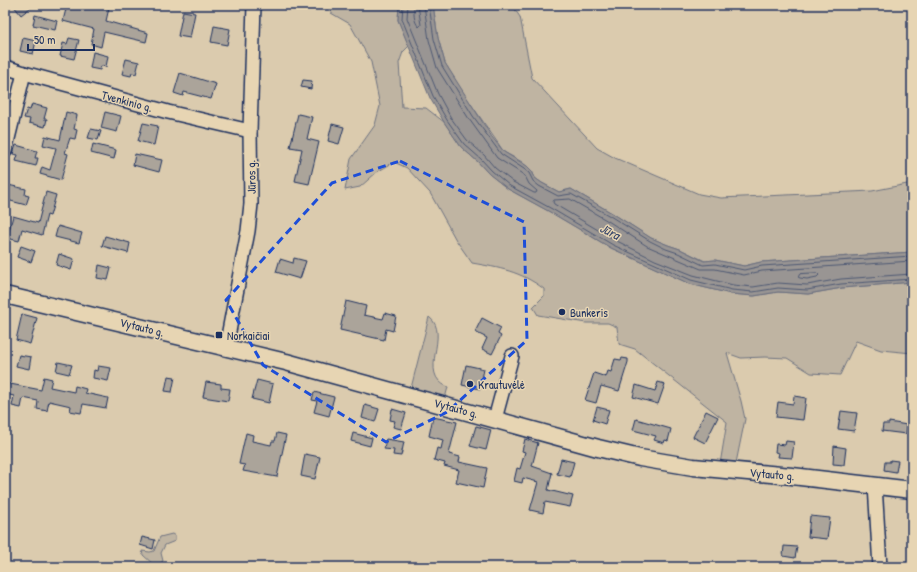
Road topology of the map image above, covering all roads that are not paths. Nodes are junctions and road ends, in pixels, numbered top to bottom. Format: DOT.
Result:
graph roads {
  1 [pos="254,5"];
  2 [pos="5,67"];
  3 [pos="24,73"];
  4 [pos="250,131"];
  5 [pos="5,151"];
  6 [pos="5,295"];
  7 [pos="226,347"];
  8 [pos="512,356"];
  9 [pos="495,419"];
  10 [pos="875,485"];
  11 [pos="912,490"];
  12 [pos="880,567"];
  1 -- 4 [label="street, Jūros g."];
  2 -- 3 [label="street, Tvenkinio g."];
  3 -- 4 [label="street, Tvenkinio g."];
  3 -- 5 [label="street"];
  4 -- 7 [label="street, Jūros g."];
  6 -- 7 [label="main road, Vytauto g."];
  7 -- 9 [label="main road, Vytauto g."];
  8 -- 9 [label="street"];
  9 -- 10 [label="main road, Vytauto g."];
  10 -- 11 [label="main road, Vytauto g."];
  10 -- 12 [label="street"];
}
